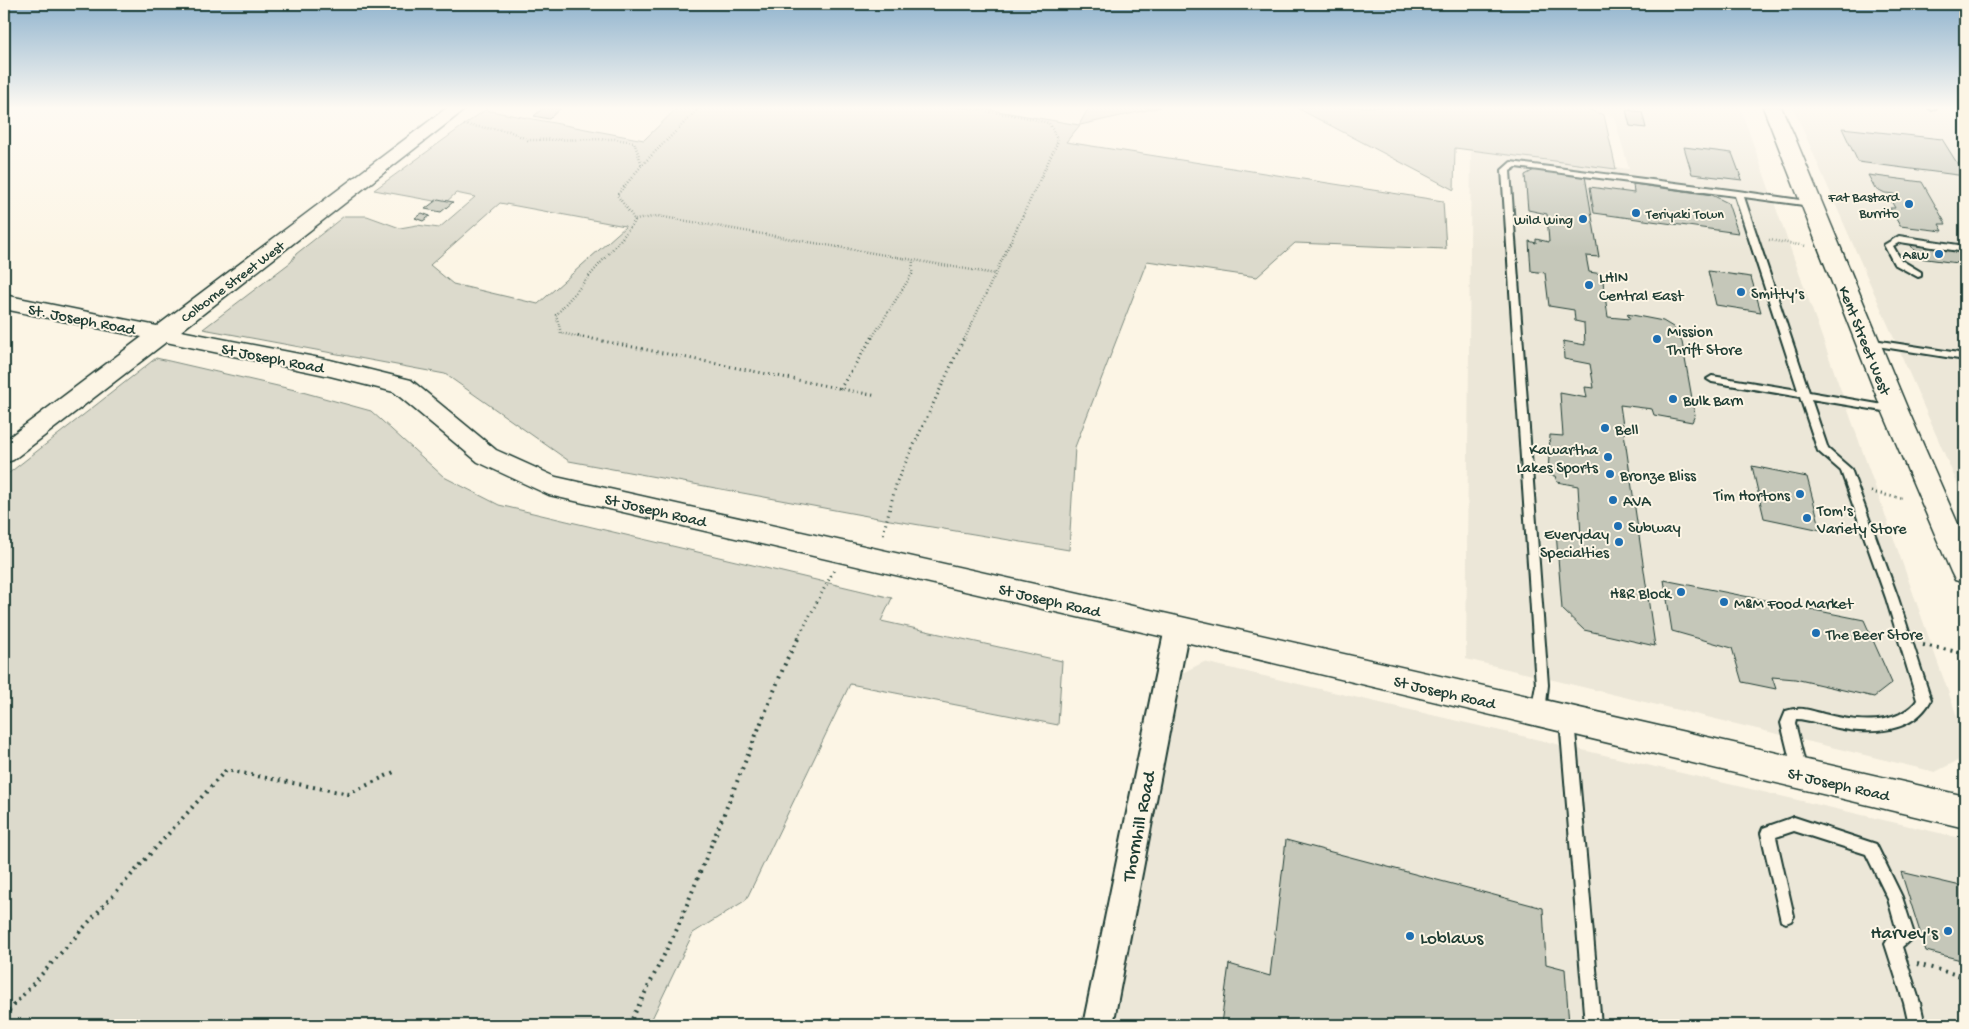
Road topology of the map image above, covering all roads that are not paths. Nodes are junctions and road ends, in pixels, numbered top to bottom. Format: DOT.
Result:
graph roads {
  1 [pos="408,155"];
  2 [pos="1791,155"];
  3 [pos="1738,193"];
  4 [pos="1811,204"];
  5 [pos="1965,249"];
  6 [pos="1918,274"];
  7 [pos="4,302"];
  8 [pos="161,334"];
  9 [pos="1867,342"];
  10 [pos="1965,357"];
  11 [pos="1712,379"];
  12 [pos="1803,395"];
  13 [pos="1895,410"];
  14 [pos="4,454"];
  15 [pos="1965,572"];
  16 [pos="1177,628"];
  17 [pos="1553,716"];
  18 [pos="1800,774"];
  19 [pos="1965,812"];
  20 [pos="1786,916"];
  21 [pos="1098,1025"];
  22 [pos="1594,1025"];
  23 [pos="1917,1025"];
  1 -- 8 [label="street, Colborne Street West"];
  2 -- 4 [label="street, Kent Street West"];
  3 -- 4 [label="lane"];
  3 -- 12 [label="lane"];
  3 -- 17 [label="lane"];
  4 -- 9 [label="street, Kent Street West"];
  5 -- 6 [label="lane"];
  7 -- 8 [label="street, St. Joseph Road"];
  8 -- 14 [label="street, Colborne Street West"];
  8 -- 16 [label="street, St Joseph Road"];
  9 -- 10 [label="lane"];
  9 -- 13 [label="street, Kent Street West"];
  11 -- 12 [label="lane"];
  12 -- 13 [label="lane"];
  12 -- 18 [label="lane"];
  13 -- 15 [label="street, Kent Street West"];
  16 -- 17 [label="street, St Joseph Road"];
  16 -- 21 [label="street, Thornhill Road"];
  17 -- 18 [label="street, St Joseph Road"];
  17 -- 22 [label="lane"];
  18 -- 19 [label="street, St Joseph Road"];
  20 -- 23 [label="lane"];
}
